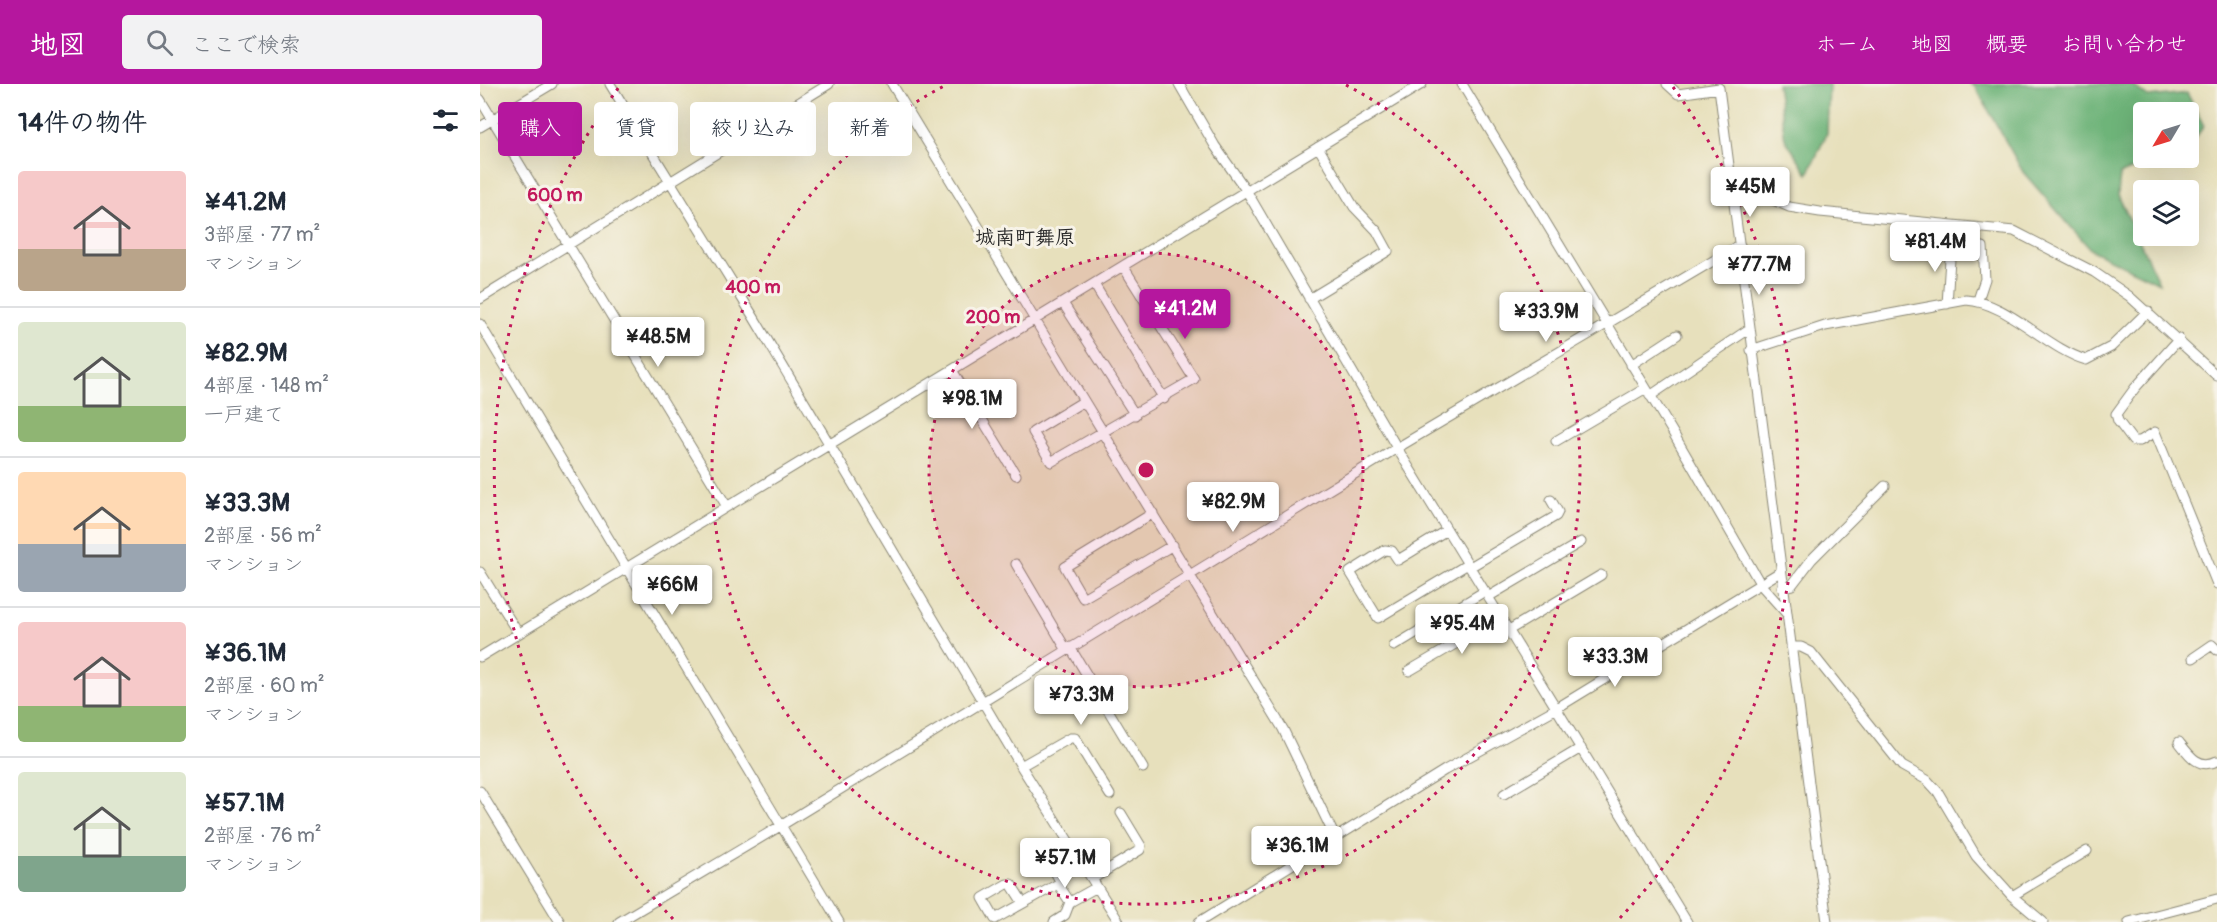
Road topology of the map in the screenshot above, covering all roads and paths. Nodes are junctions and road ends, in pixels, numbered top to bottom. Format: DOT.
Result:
graph roads {
  1 [pos="552,84"];
  2 [pos="610,84"];
  3 [pos="829,84"];
  4 [pos="892,84"];
  5 [pos="1179,84"];
  6 [pos="1422,84"];
  7 [pos="1462,84"];
  8 [pos="1667,84"];
  9 [pos="480,99"];
  10 [pos="493,120"];
  11 [pos="480,128"];
  12 [pos="1318,147"];
  13 [pos="669,183"];
  14 [pos="1246,190"];
  15 [pos="1734,193"];
  16 [pos="1940,243"];
  17 [pos="568,244"];
  18 [pos="1951,244"];
  19 [pos="1740,245"];
  20 [pos="1123,266"];
  21 [pos="1094,284"];
  22 [pos="480,299"];
  23 [pos="1309,299"];
  24 [pos="1978,300"];
  25 [pos="1063,303"];
  26 [pos="1947,304"];
  27 [pos="2148,311"];
  28 [pos="1034,320"];
  29 [pos="1606,323"];
  30 [pos="480,324"];
  31 [pos="1749,329"];
  32 [pos="1677,335"];
  33 [pos="2179,339"];
  34 [pos="1751,350"];
  35 [pos="1631,365"];
  36 [pos="952,370"];
  37 [pos="2217,376"];
  38 [pos="1648,392"];
  39 [pos="1164,399"];
  40 [pos="1084,401"];
  41 [pos="1135,415"];
  42 [pos="1104,433"];
  43 [pos="1556,441"];
  44 [pos="829,445"];
  45 [pos="1397,448"];
  46 [pos="1016,476"];
  47 [pos="1885,486"];
  48 [pos="1551,500"];
  49 [pos="726,506"];
  50 [pos="1153,513"];
  51 [pos="1447,530"];
  52 [pos="1581,542"];
  53 [pos="1173,545"];
  54 [pos="1016,564"];
  55 [pos="626,566"];
  56 [pos="1469,566"];
  57 [pos="480,572"];
  58 [pos="1780,572"];
  59 [pos="1601,574"];
  60 [pos="1191,575"];
  61 [pos="2216,581"];
  62 [pos="1761,585"];
  63 [pos="1782,587"];
  64 [pos="1487,594"];
  65 [pos="1787,614"];
  66 [pos="1501,617"];
  67 [pos="1509,630"];
  68 [pos="518,633"];
  69 [pos="1394,646"];
  70 [pos="1791,647"];
  71 [pos="1068,648"];
  72 [pos="2217,650"];
  73 [pos="480,657"];
  74 [pos="2193,658"];
  75 [pos="1409,671"];
  76 [pos="983,701"];
  77 [pos="1557,708"];
  78 [pos="2179,742"];
  79 [pos="1581,748"];
  80 [pos="2217,761"];
  81 [pos="1021,766"];
  82 [pos="1143,768"];
  83 [pos="480,791"];
  84 [pos="1504,794"];
  85 [pos="1110,795"];
  86 [pos="1121,813"];
  87 [pos="782,825"];
  88 [pos="1335,837"];
  89 [pos="1070,844"];
  90 [pos="2087,851"];
  91 [pos="1059,879"];
  92 [pos="1094,883"];
  93 [pos="2012,896"];
  94 [pos="2217,899"];
  95 [pos="1070,902"];
  96 [pos="1023,903"];
  97 [pos="1115,921"];
  98 [pos="560,922"];
  99 [pos="619,922"];
  100 [pos="839,922"];
  101 [pos="1054,922"];
  102 [pos="1199,922"];
  103 [pos="1687,922"];
  104 [pos="1827,922"];
  105 [pos="2043,922"];
  106 [pos="2129,922"];
  1 -- 10 [label="street"];
  2 -- 13 [label="street"];
  3 -- 13 [label="street"];
  4 -- 28 [label="street"];
  5 -- 14 [label="street"];
  6 -- 12 [label="street"];
  7 -- 29 [label="street"];
  8 -- 15 [label="street"];
  9 -- 10 [label="street"];
  10 -- 11 [label="street"];
  10 -- 17 [label="street"];
  12 -- 14 [label="street"];
  12 -- 23 [label="street"];
  13 -- 17 [label="street"];
  13 -- 44 [label="street"];
  14 -- 20 [label="street"];
  14 -- 23 [label="street"];
  15 -- 19 [label="street"];
  15 -- 27 [label="street"];
  16 -- 18 [label="street"];
  17 -- 22 [label="street"];
  17 -- 49 [label="street"];
  18 -- 24 [label="street"];
  18 -- 26 [label="street"];
  19 -- 29 [label="street"];
  19 -- 31 [label="street"];
  20 -- 21 [label="street"];
  20 -- 39 [label="street"];
  21 -- 25 [label="street"];
  21 -- 39 [label="street"];
  23 -- 45 [label="street"];
  24 -- 26 [label="street"];
  24 -- 27 [label="street"];
  25 -- 28 [label="street"];
  25 -- 41 [label="street"];
  26 -- 34 [label="street"];
  27 -- 33 [label="street"];
  28 -- 36 [label="street"];
  28 -- 40 [label="street"];
  29 -- 35 [label="street"];
  29 -- 45 [label="street"];
  30 -- 55 [label="street"];
  31 -- 34 [label="street"];
  31 -- 38 [label="street"];
  32 -- 35 [label="street"];
  33 -- 37 [label="street"];
  33 -- 61 [label="street"];
  34 -- 58 [label="street"];
  35 -- 38 [label="street"];
  36 -- 44 [label="street"];
  36 -- 46 [label="street"];
  38 -- 43 [label="street"];
  38 -- 62 [label="street"];
  39 -- 41 [label="street"];
  40 -- 42 [label="street"];
  40 -- 42 [label="street"];
  41 -- 42 [label="street"];
  42 -- 50 [label="street"];
  44 -- 49 [label="street"];
  44 -- 76 [label="street"];
  45 -- 51 [label="street"];
  45 -- 60 [label="street"];
  47 -- 63 [label="street"];
  48 -- 56 [label="street"];
  49 -- 55 [label="street"];
  50 -- 53 [label="street"];
  50 -- 53 [label="street"];
  51 -- 56 [label="street"];
  51 -- 56 [label="street"];
  52 -- 64 [label="street"];
  53 -- 60 [label="street"];
  54 -- 71 [label="street"];
  55 -- 68 [label="street"];
  55 -- 87 [label="street"];
  56 -- 64 [label="street"];
  57 -- 68 [label="street"];
  58 -- 62 [label="street"];
  58 -- 63 [label="street"];
  59 -- 67 [label="street"];
  60 -- 71 [label="street"];
  60 -- 88 [label="street"];
  62 -- 65 [label="street"];
  62 -- 77 [label="street"];
  63 -- 65 [label="street"];
  64 -- 66 [label="street"];
  64 -- 69 [label="street"];
  65 -- 70 [label="street"];
  66 -- 67 [label="street"];
  66 -- 75 [label="street"];
  67 -- 77 [label="street"];
  68 -- 73 [label="street"];
  70 -- 93 [label="street"];
  70 -- 104 [label="street"];
  71 -- 76 [label="street"];
  71 -- 82 [label="street"];
  72 -- 74 [label="street"];
  76 -- 81 [label="street"];
  76 -- 87 [label="street"];
  77 -- 79 [label="street"];
  77 -- 88 [label="street"];
  78 -- 80 [label="street"];
  79 -- 84 [label="street"];
  79 -- 103 [label="street"];
  81 -- 85 [label="street"];
  81 -- 89 [label="street"];
  83 -- 98 [label="street"];
  86 -- 92 [label="street"];
  87 -- 99 [label="street"];
  87 -- 100 [label="street"];
  88 -- 102 [label="street"];
  89 -- 91 [label="street"];
  89 -- 92 [label="street"];
  90 -- 93 [label="street"];
  92 -- 95 [label="street"];
  92 -- 97 [label="street"];
  93 -- 105 [label="street"];
  94 -- 106 [label="street"];
  95 -- 96 [label="street"];
  95 -- 101 [label="street"];
}
